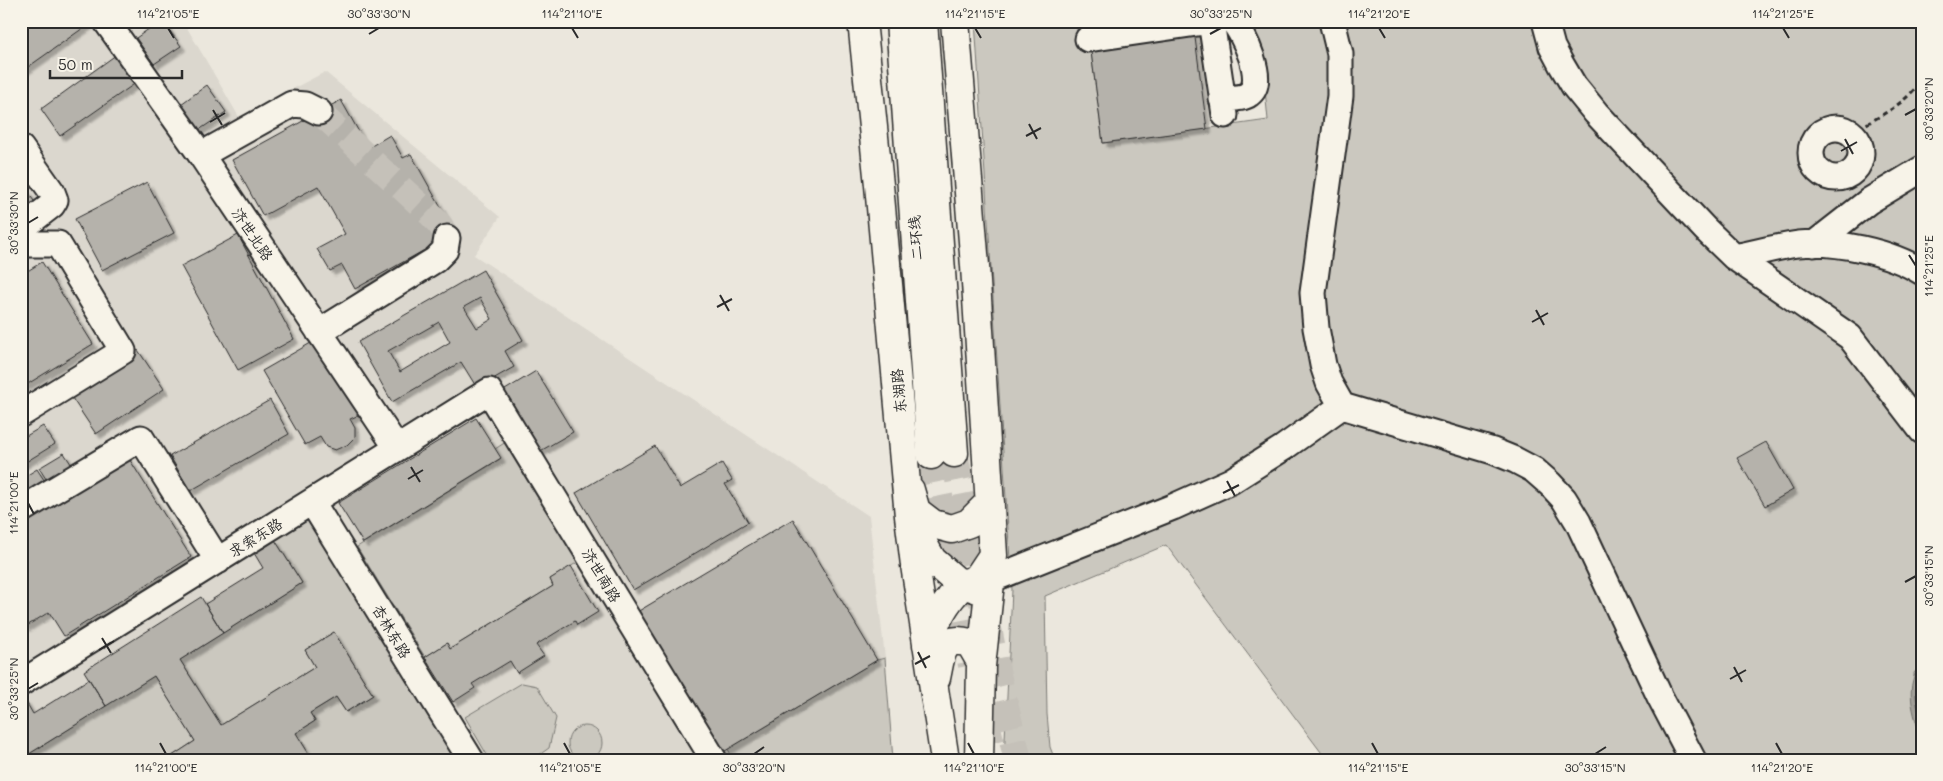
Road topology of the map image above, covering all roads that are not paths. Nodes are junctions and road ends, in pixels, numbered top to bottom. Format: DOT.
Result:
graph roads {
  1 [pos="106,21"];
  2 [pos="862,21"];
  3 [pos="900,21"];
  4 [pos="923,21"];
  5 [pos="955,21"];
  6 [pos="1211,21"];
  7 [pos="1233,21"];
  8 [pos="1332,21"];
  9 [pos="1546,21"];
  10 [pos="1088,39"];
  11 [pos="319,112"];
  12 [pos="21,148"];
  13 [pos="201,155"];
  14 [pos="1922,169"];
  15 [pos="1840,178"];
  16 [pos="1852,214"];
  17 [pos="447,238"];
  18 [pos="22,239"];
  19 [pos="1814,244"];
  20 [pos="1734,257"];
  21 [pos="1922,272"];
  22 [pos="319,332"];
  23 [pos="489,391"];
  24 [pos="1342,406"];
  25 [pos="21,414"];
  26 [pos="1922,431"];
  27 [pos="397,448"];
  28 [pos="905,467"];
  29 [pos="312,502"];
  30 [pos="990,502"];
  31 [pos="21,510"];
  32 [pos="909,516"];
  33 [pos="218,561"];
  34 [pos="990,579"];
  35 [pos="964,584"];
  36 [pos="927,645"];
  37 [pos="981,662"];
  38 [pos="21,683"];
  39 [pos="934,692"];
  40 [pos="471,760"];
  41 [pos="714,760"];
  42 [pos="946,760"];
  43 [pos="979,760"];
  44 [pos="1693,760"];
  1 -- 13 [label="street, 济世北路"];
  2 -- 28 [label="main road, 东湖路"];
  3 -- 4 [label="main road, 二环线"];
  5 -- 30 [label="main road"];
  6 -- 7 [label="street"];
  6 -- 10 [label="street"];
  8 -- 24 [label="street"];
  9 -- 20 [label="street"];
  11 -- 13 [label="street"];
  12 -- 18 [label="street"];
  13 -- 22 [label="street, 济世北路"];
  14 -- 16 [label="street"];
  15 -- 15 [label="street"];
  15 -- 16 [label="street"];
  16 -- 19 [label="street"];
  17 -- 22 [label="street"];
  18 -- 25 [label="street"];
  19 -- 20 [label="street"];
  19 -- 21 [label="street"];
  20 -- 26 [label="street"];
  22 -- 27 [label="street, 济世北路"];
  23 -- 27 [label="street, 求索东路"];
  23 -- 41 [label="street, 济世南路"];
  24 -- 34 [label="street"];
  24 -- 44 [label="street"];
  27 -- 29 [label="street, 求索东路"];
  28 -- 30 [label="main road"];
  28 -- 32 [label="main road, 东湖路"];
  29 -- 33 [label="street, 求索东路"];
  29 -- 40 [label="street, 杏林东路"];
  30 -- 34 [label="main road"];
  31 -- 33 [label="street"];
  32 -- 35 [label="main road"];
  32 -- 36 [label="main road, 东湖路"];
  33 -- 38 [label="street, 求索东路"];
  34 -- 35 [label="main road"];
  34 -- 35 [label="main road"];
  34 -- 37 [label="main road"];
  35 -- 36 [label="main road"];
  36 -- 39 [label="main road, 东湖路"];
  37 -- 39 [label="main road"];
  37 -- 43 [label="main road"];
  39 -- 42 [label="main road, 东湖路"];
}
